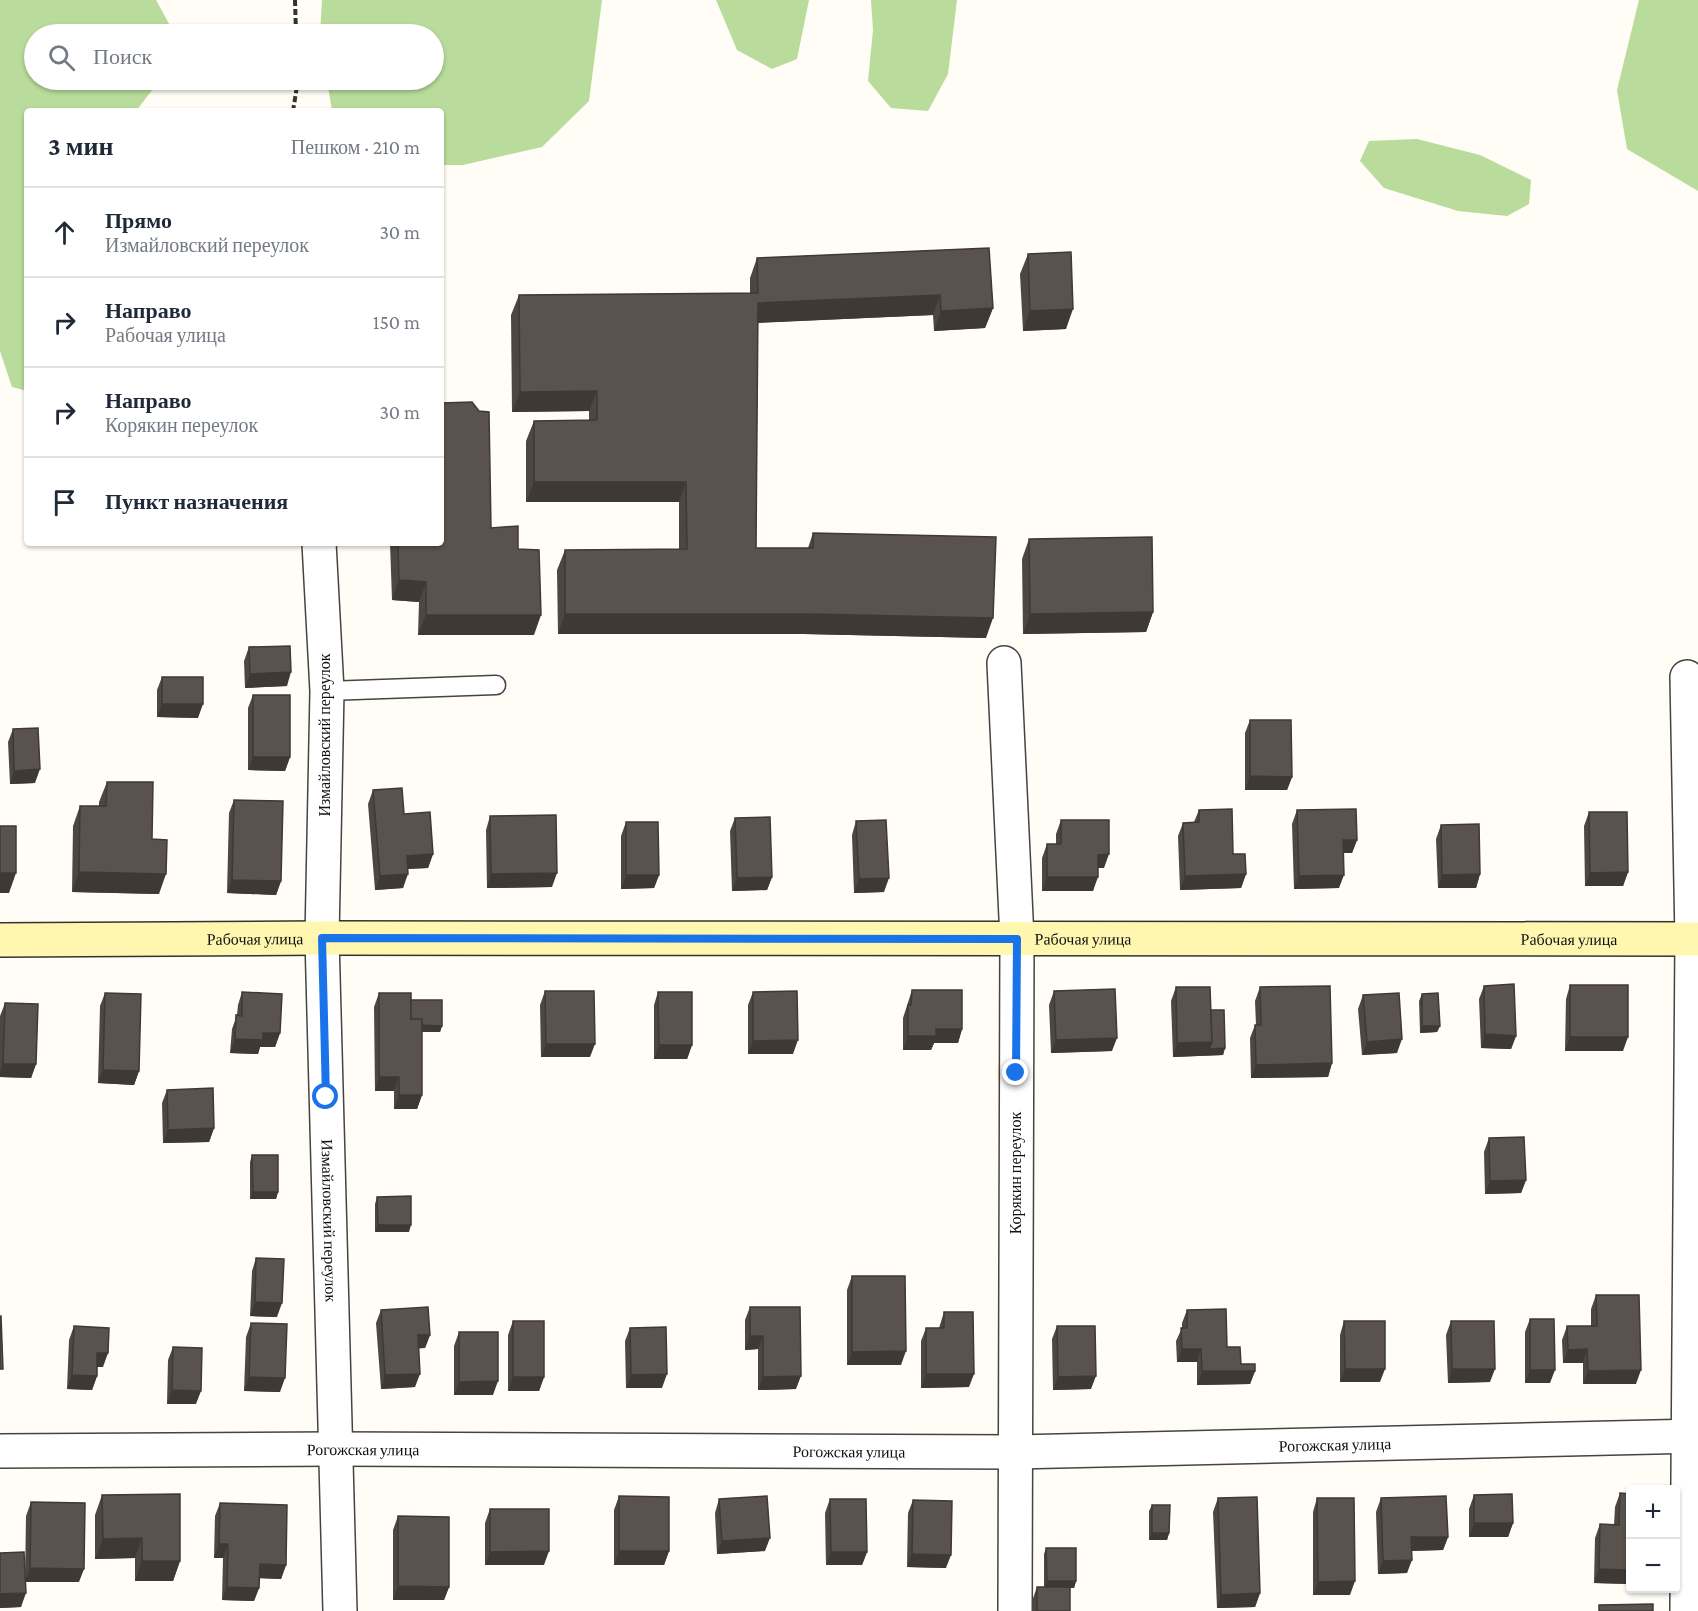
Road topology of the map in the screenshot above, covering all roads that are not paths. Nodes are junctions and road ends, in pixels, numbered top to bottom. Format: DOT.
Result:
graph roads {
  1 [pos="319,546"];
  2 [pos="1004,663"];
  3 [pos="1687,677"];
  4 [pos="496,685"];
  5 [pos="327,691"];
  6 [pos="322,938"];
  7 [pos="1017,939"];
  8 [pos="1695,939"];
  9 [pos="0,940"];
  10 [pos="1694,1436"];
  11 [pos="334,1449"];
  12 [pos="0,1451"];
  13 [pos="1015,1452"];
  14 [pos="340,1611"];
  15 [pos="1015,1611"];
  16 [pos="1687,1611"];
  1 -- 5 [label="street, Измайловский переулок"];
  2 -- 7 [label="street, Корякин переулок"];
  3 -- 8 [label="street"];
  4 -- 5 [label="lane"];
  5 -- 6 [label="street, Измайловский переулок"];
  6 -- 7 [label="main road, Рабочая улица"];
  6 -- 9 [label="main road, Рабочая улица"];
  6 -- 11 [label="street, Измайловский переулок"];
  7 -- 8 [label="main road, Рабочая улица"];
  7 -- 13 [label="street, Корякин переулок"];
  8 -- 10 [label="street"];
  10 -- 13 [label="street, Рогожская улица"];
  10 -- 16 [label="street"];
  11 -- 12 [label="street, Рогожская улица"];
  11 -- 13 [label="street, Рогожская улица"];
  11 -- 14 [label="street, Измайловский переулок"];
  13 -- 15 [label="street, Корякин переулок"];
}
